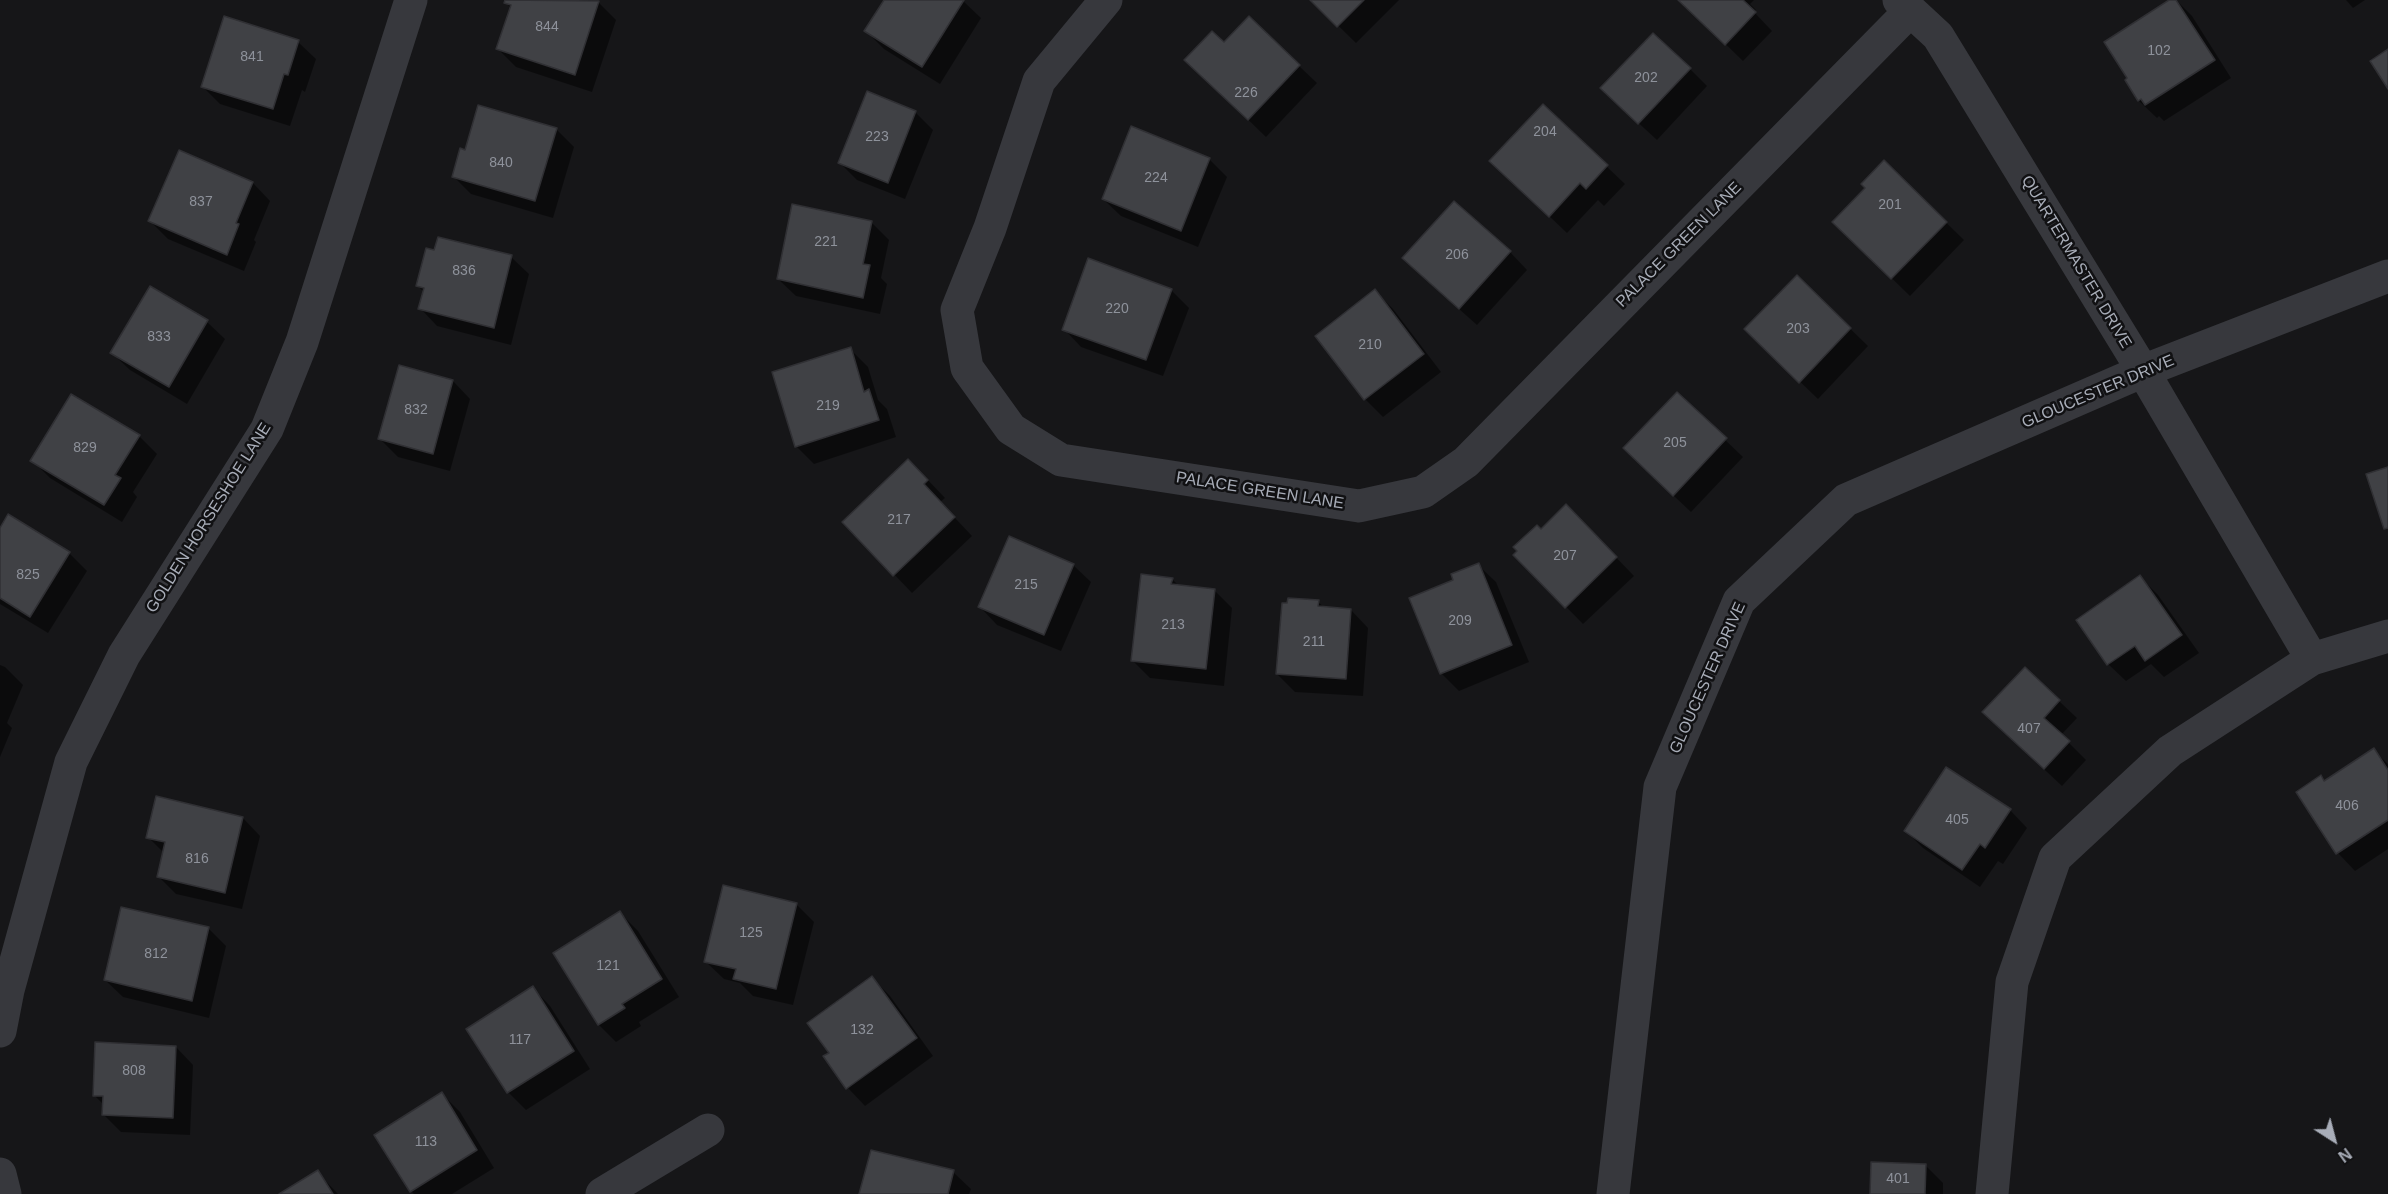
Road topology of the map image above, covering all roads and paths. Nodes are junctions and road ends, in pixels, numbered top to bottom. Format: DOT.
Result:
graph roads {
  1 [pos="411,0"];
  2 [pos="1106,0"];
  3 [pos="1905,5"];
  4 [pos="2388,276"];
  5 [pos="2143,371"];
  6 [pos="2388,636"];
  7 [pos="2312,659"];
  8 [pos="0,1031"];
  9 [pos="708,1130"];
  10 [pos="0,1173"];
  11 [pos="5,1194"];
  12 [pos="602,1194"];
  13 [pos="1613,1194"];
  14 [pos="1992,1194"];
  1 -- 8 [label="street, GOLDEN HORSESHOE LANE"];
  2 -- 3 [label="street, PALACE GREEN LANE"];
  3 -- 5 [label="street, QUARTERMASTER DRIVE"];
  4 -- 5 [label="street, GLOUCESTER DRIVE"];
  5 -- 7 [label="street, QUARTERMASTER DRIVE"];
  5 -- 13 [label="street, GLOUCESTER DRIVE"];
  6 -- 7 [label="street"];
  7 -- 14 [label="street"];
  9 -- 12 [label="street"];
  10 -- 11 [label="street"];
}
